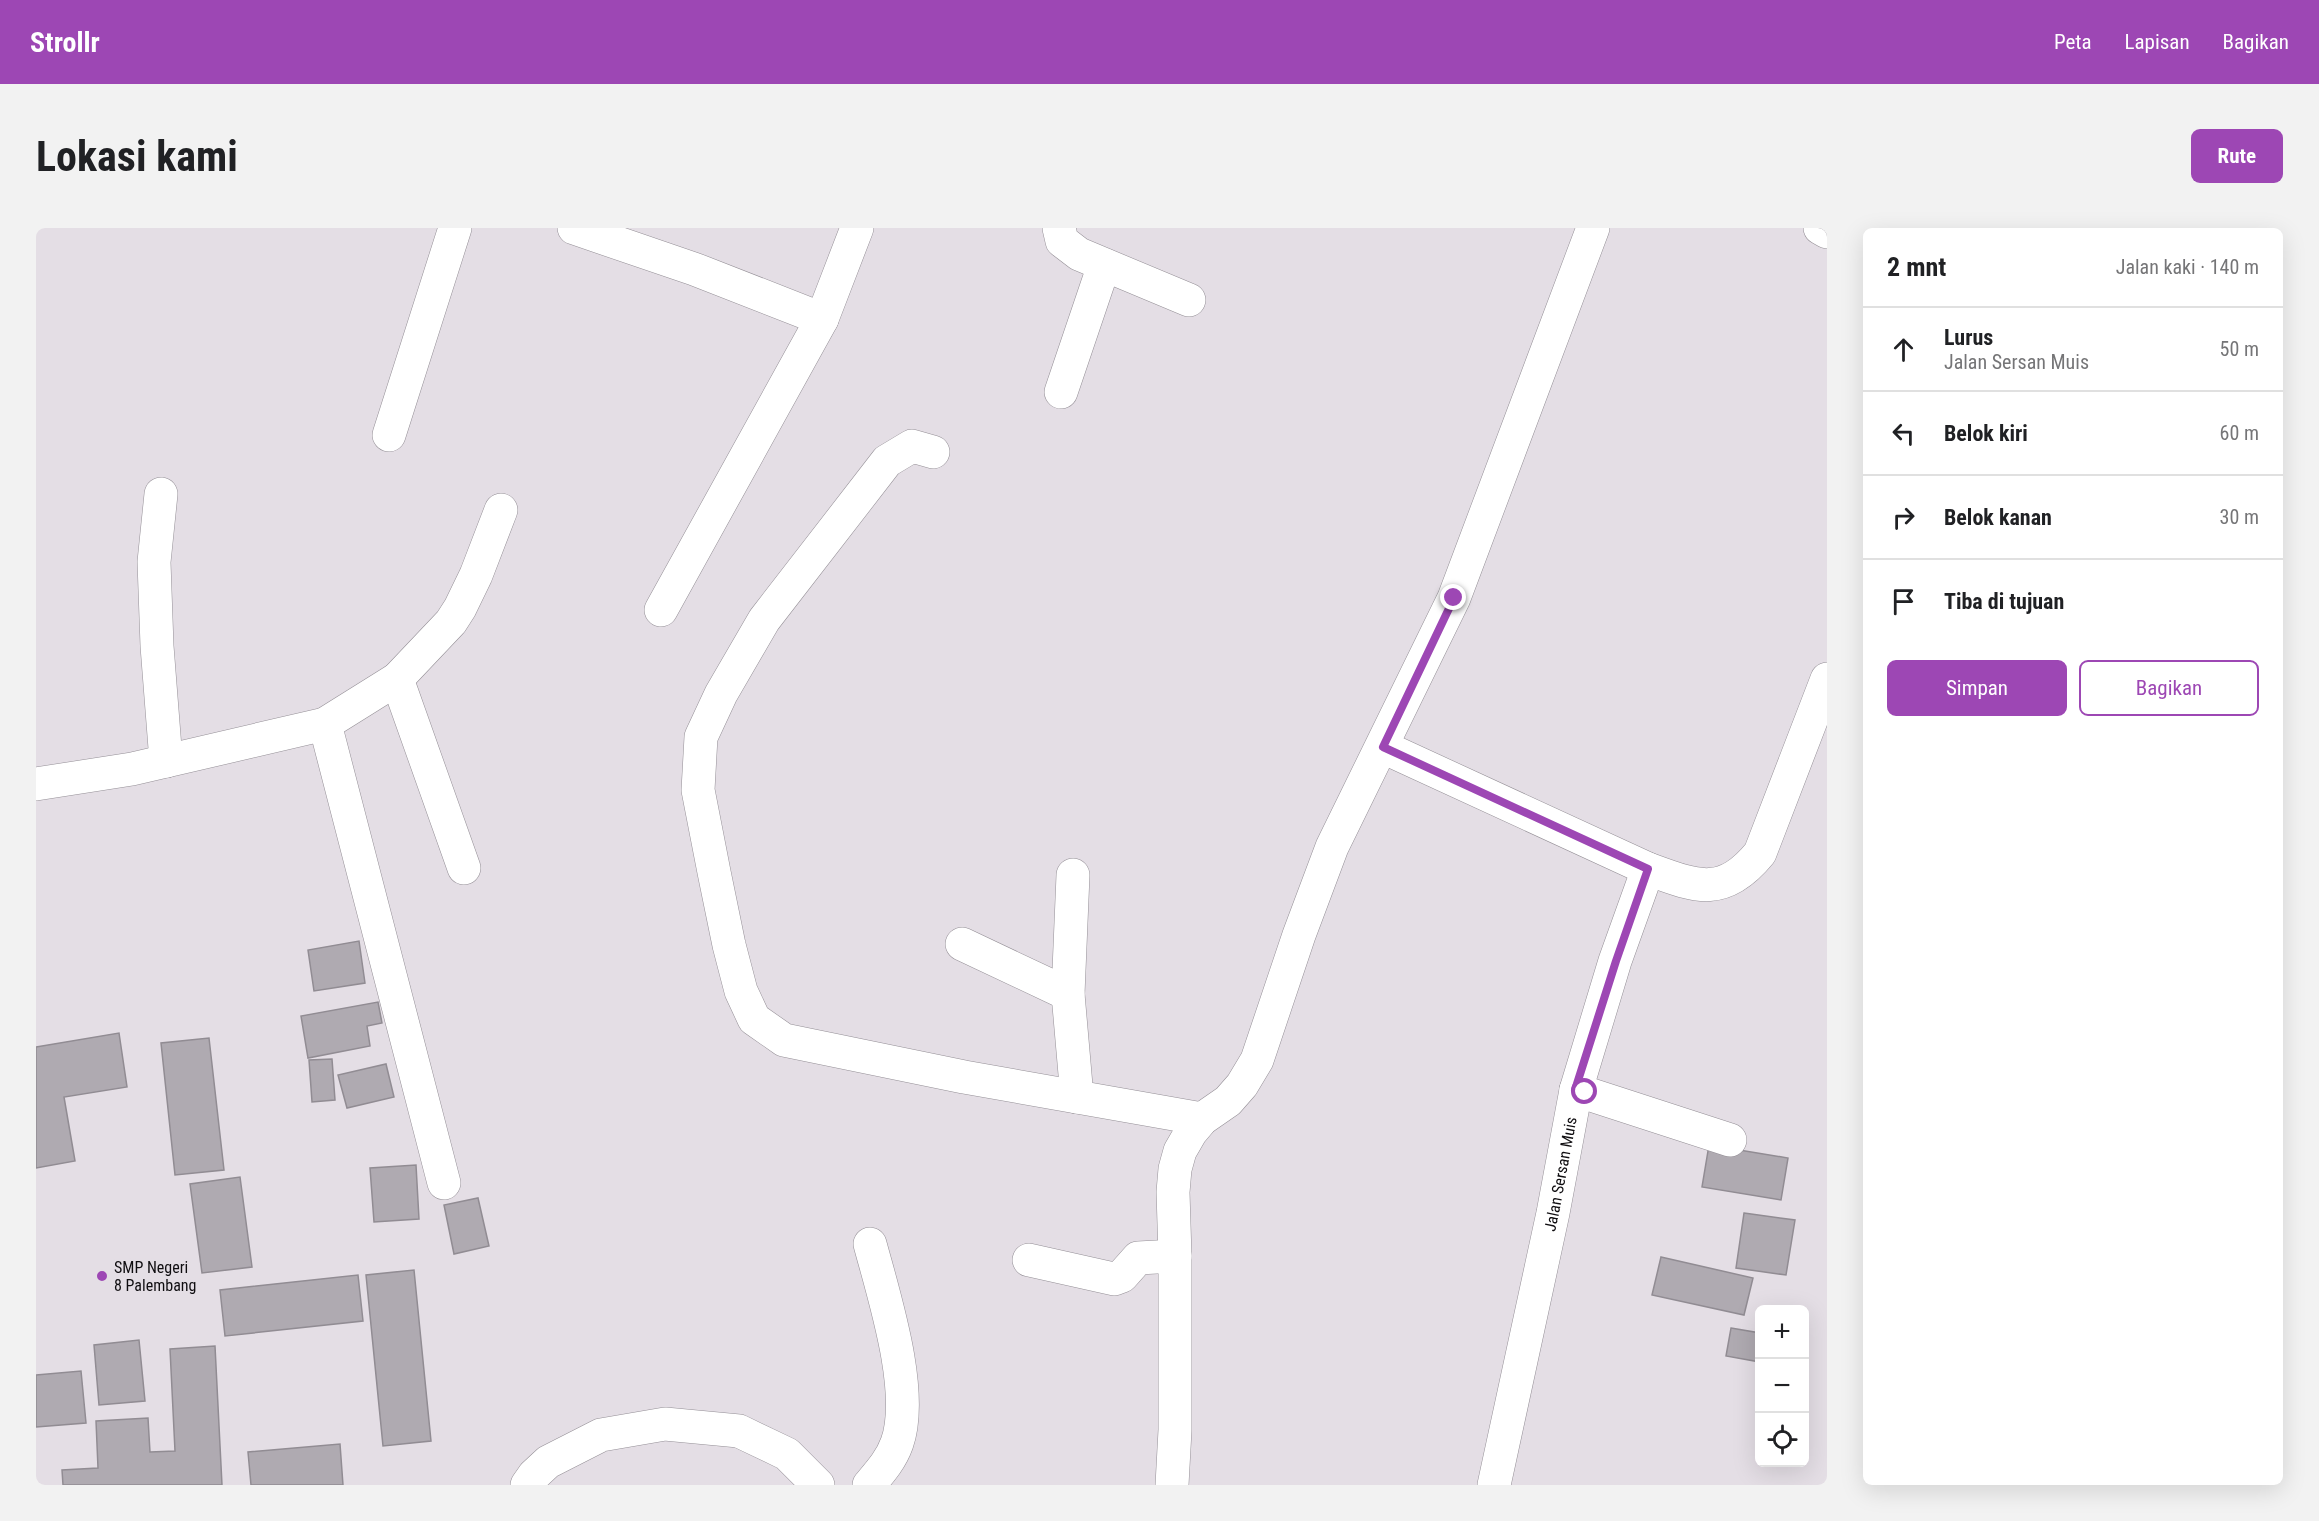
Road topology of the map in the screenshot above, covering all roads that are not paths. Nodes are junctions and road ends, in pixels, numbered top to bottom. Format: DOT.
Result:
graph roads {
  1 [pos="455,228"];
  2 [pos="574,228"];
  3 [pos="857,228"];
  4 [pos="1059,228"];
  5 [pos="1593,228"];
  6 [pos="1820,228"];
  7 [pos="1827,232"];
  8 [pos="1104,265"];
  9 [pos="1189,300"];
  10 [pos="822,319"];
  11 [pos="1061,392"];
  12 [pos="389,435"];
  13 [pos="933,452"];
  14 [pos="161,494"];
  15 [pos="501,510"];
  16 [pos="661,610"];
  17 [pos="397,679"];
  18 [pos="1827,679"];
  19 [pos="326,724"];
  20 [pos="1383,747"];
  21 [pos="166,761"];
  22 [pos="36,784"];
  23 [pos="464,868"];
  24 [pos="1648,869"];
  25 [pos="1073,875"];
  26 [pos="962,944"];
  27 [pos="1068,994"];
  28 [pos="1575,1090"];
  29 [pos="1077,1097"];
  30 [pos="1202,1119"];
  31 [pos="1730,1140"];
  32 [pos="444,1183"];
  33 [pos="870,1244"];
  34 [pos="1175,1256"];
  35 [pos="1029,1260"];
  36 [pos="527,1485"];
  37 [pos="818,1485"];
  38 [pos="869,1485"];
  39 [pos="1172,1485"];
  40 [pos="1494,1485"];
  1 -- 12 [label="street"];
  2 -- 10 [label="street"];
  3 -- 10 [label="street"];
  4 -- 8 [label="street"];
  5 -- 20 [label="street"];
  6 -- 7 [label="street"];
  8 -- 9 [label="street"];
  8 -- 11 [label="street"];
  10 -- 16 [label="street"];
  13 -- 29 [label="street"];
  14 -- 21 [label="street"];
  15 -- 17 [label="street"];
  17 -- 19 [label="street"];
  17 -- 23 [label="street"];
  18 -- 24 [label="street"];
  19 -- 21 [label="street"];
  19 -- 32 [label="street"];
  20 -- 24 [label="street"];
  20 -- 30 [label="street"];
  21 -- 22 [label="street"];
  24 -- 28 [label="street, Jalan Sersan Muis"];
  25 -- 27 [label="street"];
  26 -- 27 [label="street"];
  27 -- 29 [label="street"];
  28 -- 31 [label="street"];
  28 -- 40 [label="street, Jalan Sersan Muis"];
  29 -- 30 [label="street"];
  30 -- 34 [label="street"];
  33 -- 38 [label="street"];
  34 -- 35 [label="street"];
  34 -- 39 [label="street"];
  36 -- 37 [label="street"];
}
